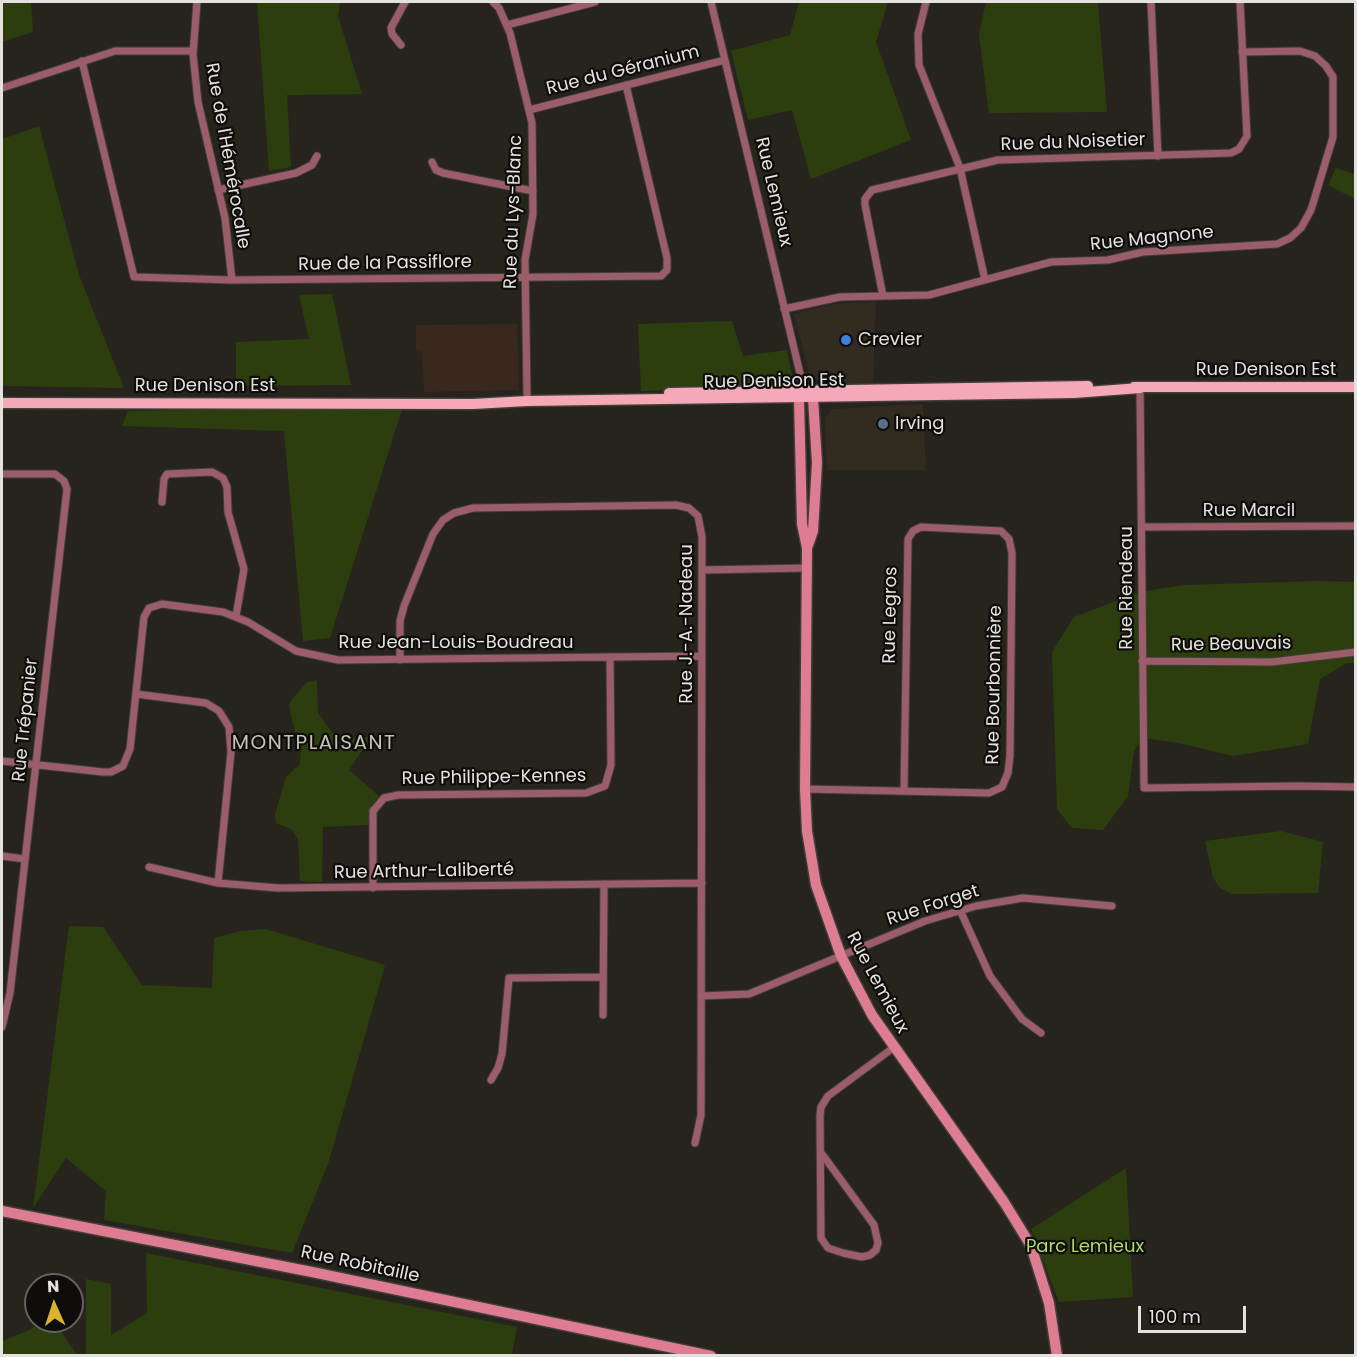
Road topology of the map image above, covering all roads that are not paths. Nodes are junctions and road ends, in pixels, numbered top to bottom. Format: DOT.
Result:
graph roads {
  1 [pos="197,2"];
  2 [pos="405,2"];
  3 [pos="493,2"];
  4 [pos="595,2"];
  5 [pos="711,2"];
  6 [pos="926,2"];
  7 [pos="1151,2"];
  8 [pos="1240,2"];
  9 [pos="507,25"];
  10 [pos="401,45"];
  11 [pos="193,51"];
  12 [pos="1242,52"];
  13 [pos="725,60"];
  14 [pos="82,61"];
  15 [pos="626,85"];
  16 [pos="2,88"];
  17 [pos="529,110"];
  18 [pos="316,156"];
  19 [pos="1158,156"];
  20 [pos="432,162"];
  21 [pos="960,168"];
  22 [pos="218,190"];
  23 [pos="533,191"];
  24 [pos="525,278"];
  25 [pos="232,280"];
  26 [pos="985,280"];
  27 [pos="883,297"];
  28 [pos="784,309"];
  29 [pos="1356,387"];
  30 [pos="1140,388"];
  31 [pos="801,394"];
  32 [pos="527,395"];
  33 [pos="813,398"];
  34 [pos="409,402"];
  35 [pos="2,403"];
  36 [pos="2,474"];
  37 [pos="162,502"];
  38 [pos="1356,526"];
  39 [pos="1142,527"];
  40 [pos="1001,531"];
  41 [pos="807,548"];
  42 [pos="807,568"];
  43 [pos="702,570"];
  44 [pos="236,616"];
  45 [pos="1356,652"];
  46 [pos="702,656"];
  47 [pos="610,657"];
  48 [pos="400,660"];
  49 [pos="1142,661"];
  50 [pos="136,694"];
  51 [pos="2,761"];
  52 [pos="36,765"];
  53 [pos="1356,788"];
  54 [pos="805,789"];
  55 [pos="904,790"];
  56 [pos="2,856"];
  57 [pos="25,859"];
  58 [pos="149,867"];
  59 [pos="702,883"];
  60 [pos="218,884"];
  61 [pos="604,884"];
  62 [pos="373,888"];
  63 [pos="1112,906"];
  64 [pos="960,910"];
  65 [pos="841,956"];
  66 [pos="603,977"];
  67 [pos="701,996"];
  68 [pos="4,1014"];
  69 [pos="603,1015"];
  70 [pos="2,1027"];
  71 [pos="1041,1033"];
  72 [pos="893,1048"];
  73 [pos="490,1080"];
  74 [pos="695,1143"];
  75 [pos="822,1154"];
  76 [pos="2,1211"];
  77 [pos="711,1356"];
  78 [pos="1057,1356"];
  1 -- 11 [label="street, Rue de l'Hémérocalle"];
  2 -- 10 [label="street"];
  3 -- 9 [label="street, Rue du Lys-Blanc"];
  4 -- 9 [label="street"];
  5 -- 13 [label="street, Rue Lemieux"];
  6 -- 21 [label="street"];
  7 -- 19 [label="street"];
  8 -- 12 [label="street, Rue du Noisetier"];
  9 -- 17 [label="street, Rue du Lys-Blanc"];
  11 -- 14 [label="street"];
  11 -- 22 [label="street, Rue de l'Hémérocalle"];
  12 -- 19 [label="street, Rue du Noisetier"];
  12 -- 26 [label="street, Rue Magnone"];
  13 -- 15 [label="street, Rue du Géranium"];
  13 -- 28 [label="street, Rue Lemieux"];
  14 -- 16 [label="street"];
  14 -- 25 [label="street, Rue de la Passiflore"];
  15 -- 17 [label="street, Rue du Géranium"];
  15 -- 24 [label="street, Rue de la Passiflore"];
  17 -- 23 [label="street, Rue du Lys-Blanc"];
  18 -- 22 [label="street"];
  19 -- 21 [label="street, Rue du Noisetier"];
  20 -- 23 [label="street"];
  21 -- 26 [label="street"];
  21 -- 27 [label="street, Rue du Noisetier"];
  22 -- 25 [label="street, Rue de l'Hémérocalle"];
  23 -- 24 [label="street, Rue du Lys-Blanc"];
  24 -- 25 [label="street, Rue de la Passiflore"];
  24 -- 32 [label="street, Rue du Lys-Blanc"];
  26 -- 27 [label="street, Rue Magnone"];
  27 -- 28 [label="street, Rue Magnone"];
  28 -- 31 [label="street, Rue Lemieux"];
  29 -- 30 [label="main road, Rue Denison Est"];
  30 -- 31 [label="main road, Rue Denison Est"];
  30 -- 33 [label="main road, Rue Denison Est"];
  30 -- 39 [label="street, Rue Riendeau"];
  31 -- 32 [label="main road, Rue Denison Est"];
  31 -- 33 [label="main road, Rue Denison Est"];
  31 -- 34 [label="main road, Rue Denison Est"];
  31 -- 41 [label="street, Rue Lemieux"];
  32 -- 34 [label="main road, Rue Denison Est"];
  33 -- 41 [label="street, Rue Lemieux"];
  34 -- 35 [label="main road, Rue Denison Est"];
  36 -- 52 [label="street, Rue Trépanier"];
  37 -- 44 [label="street"];
  38 -- 39 [label="street, Rue Marcil"];
  39 -- 49 [label="street, Rue Riendeau"];
  40 -- 55 [label="street, Rue Legros"];
  40 -- 55 [label="street, Rue Bourbonnière"];
  41 -- 42 [label="street, Rue Lemieux"];
  42 -- 43 [label="street"];
  42 -- 54 [label="street, Rue Lemieux"];
  43 -- 46 [label="street, Rue J.-A.-Nadeau"];
  43 -- 48 [label="street, Rue J.-A.-Nadeau"];
  44 -- 48 [label="street, Rue Jean-Louis-Boudreau"];
  44 -- 50 [label="street, Rue Jean-Louis-Boudreau"];
  45 -- 49 [label="street, Rue Beauvais"];
  46 -- 47 [label="street, Rue Jean-Louis-Boudreau"];
  46 -- 59 [label="street, Rue J.-A.-Nadeau"];
  47 -- 48 [label="street, Rue Jean-Louis-Boudreau"];
  47 -- 62 [label="street, Rue Philippe-Kennes"];
  49 -- 53 [label="street, Rue Riendeau"];
  50 -- 52 [label="street, Rue Jean-Louis-Boudreau"];
  50 -- 60 [label="street"];
  51 -- 52 [label="street, Rue Jean-Louis-Boudreau"];
  52 -- 57 [label="street, Rue Trépanier"];
  54 -- 55 [label="street, Rue Bourbonnière"];
  54 -- 65 [label="street, Rue Lemieux"];
  56 -- 57 [label="street"];
  57 -- 68 [label="street, Rue Trépanier"];
  58 -- 60 [label="street, Rue Arthur-Laliberté"];
  59 -- 61 [label="street, Rue Arthur-Laliberté"];
  59 -- 67 [label="street, Rue J.-A.-Nadeau"];
  60 -- 62 [label="street, Rue Arthur-Laliberté"];
  61 -- 62 [label="street, Rue Arthur-Laliberté"];
  61 -- 66 [label="street"];
  63 -- 64 [label="street, Rue Forget"];
  64 -- 65 [label="street, Rue Forget"];
  64 -- 71 [label="street"];
  65 -- 67 [label="street, Rue Forget"];
  65 -- 72 [label="street, Rue Lemieux"];
  66 -- 69 [label="street"];
  66 -- 73 [label="street"];
  67 -- 74 [label="street, Rue J.-A.-Nadeau"];
  68 -- 70 [label="street, Rue Trépanier"];
  72 -- 75 [label="street"];
  72 -- 78 [label="street, Rue Lemieux"];
  75 -- 75 [label="street"];
  76 -- 77 [label="street, Rue Robitaille"];
}
